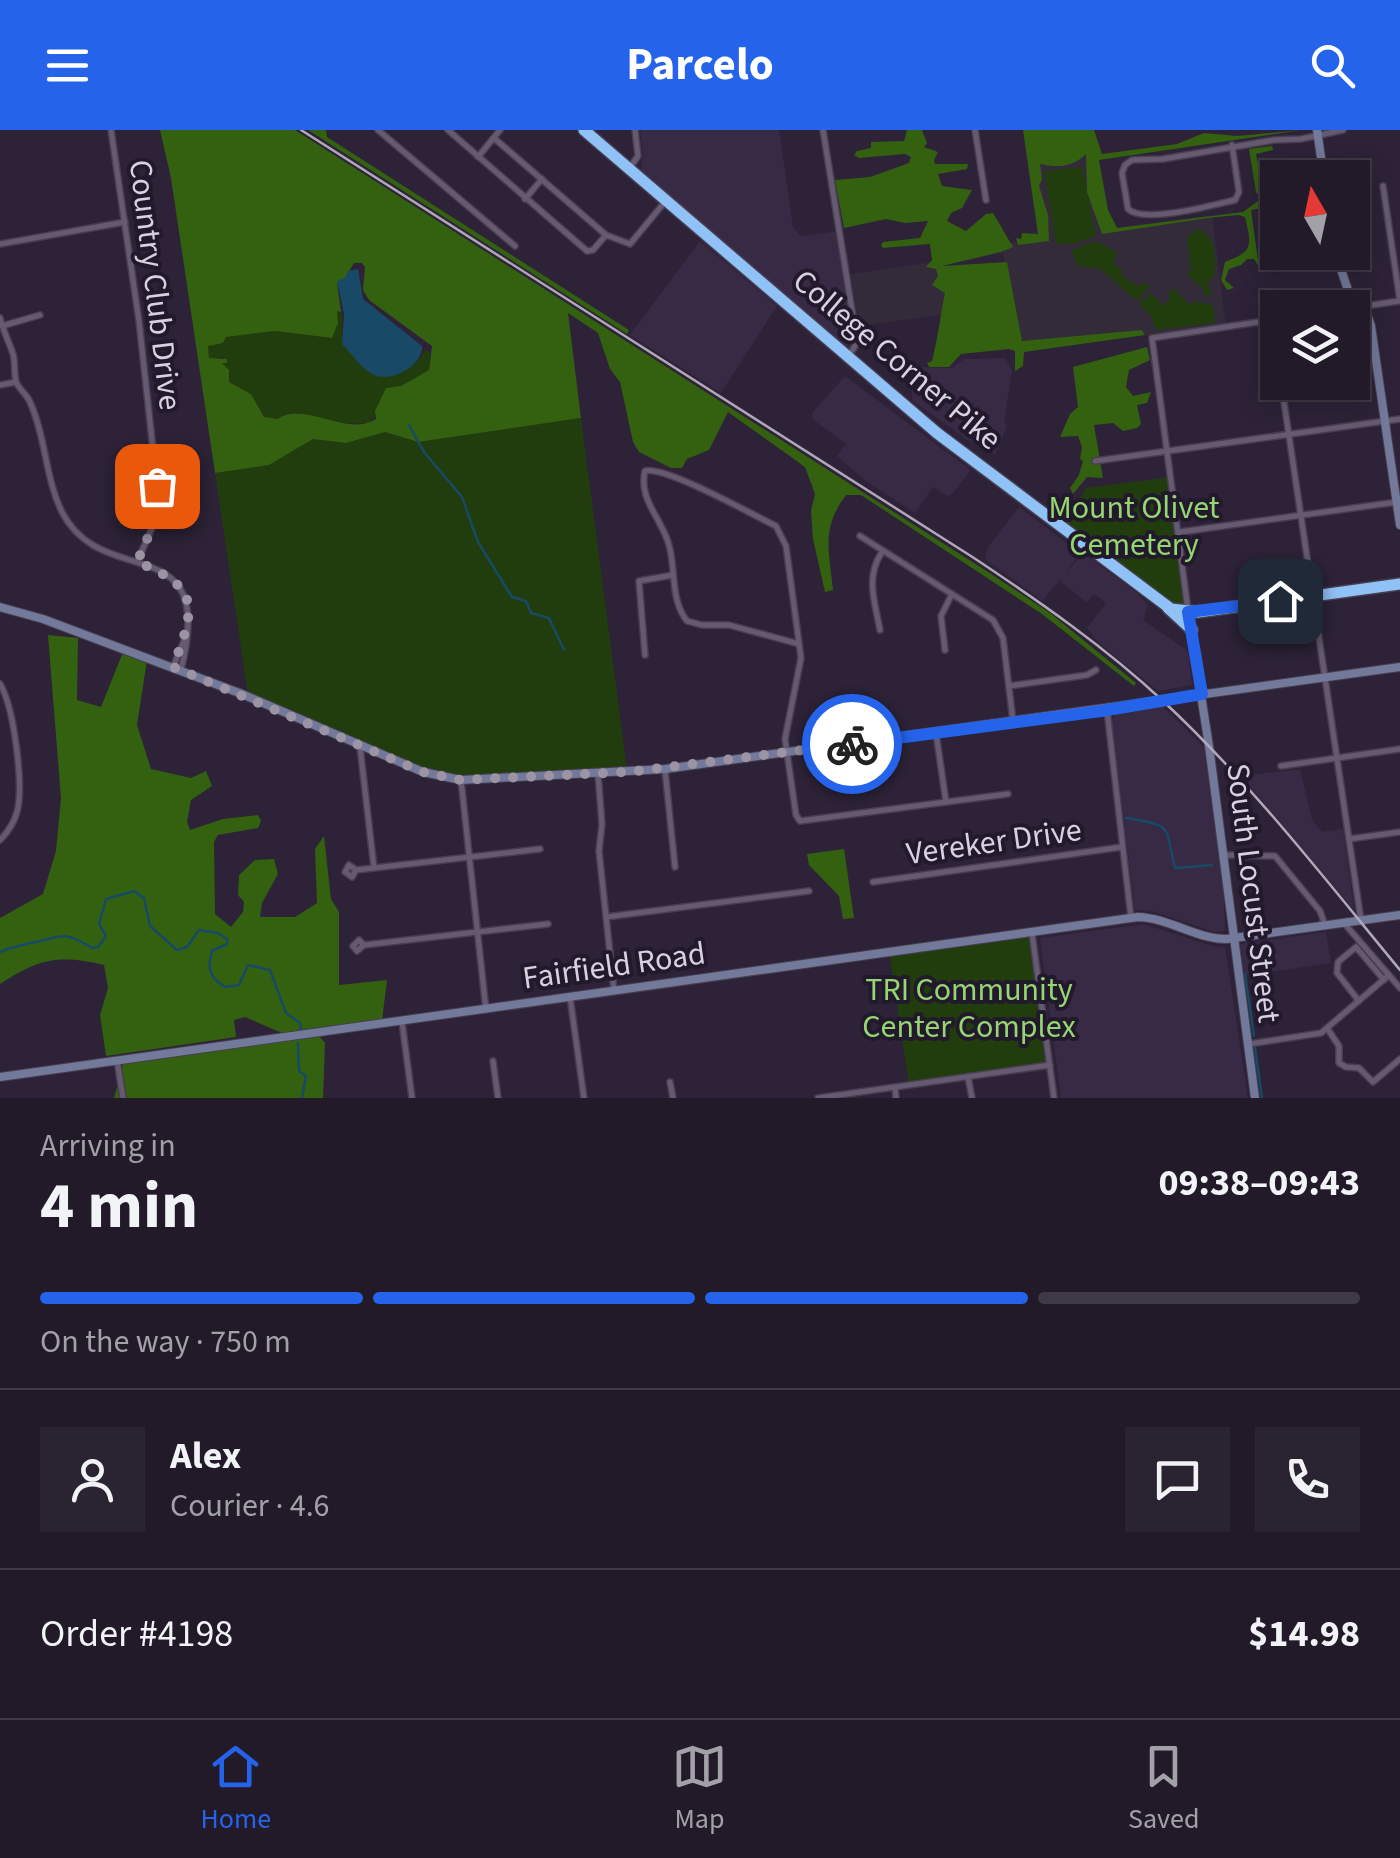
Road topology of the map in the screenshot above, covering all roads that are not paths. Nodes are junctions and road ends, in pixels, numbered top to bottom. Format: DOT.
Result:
graph roads {
  1 [pos="111,130"];
  2 [pos="378,130"];
  3 [pos="448,130"];
  4 [pos="500,130"];
  5 [pos="584,130"];
  6 [pos="635,130"];
  7 [pos="823,130"];
  8 [pos="975,130"];
  9 [pos="1343,130"];
  10 [pos="1318,133"];
  11 [pos="494,138"];
  12 [pos="1232,146"];
  13 [pos="478,157"];
  14 [pos="1322,160"];
  15 [pos="629,168"];
  16 [pos="542,180"];
  17 [pos="1384,186"];
  18 [pos="525,199"];
  19 [pos="666,200"];
  20 [pos="986,200"];
  21 [pos="126,222"];
  22 [pos="606,235"];
  23 [pos="0,244"];
  24 [pos="515,246"];
  25 [pos="1400,301"];
  26 [pos="1370,305"];
  27 [pos="40,315"];
  28 [pos="1370,319"];
  29 [pos="1260,321"];
  30 [pos="1,322"];
  31 [pos="848,358"];
  32 [pos="16,382"];
  33 [pos="0,385"];
  34 [pos="1284,400"];
  35 [pos="1400,419"];
  36 [pos="1386,421"];
  37 [pos="1289,435"];
  38 [pos="1168,451"];
  39 [pos="1095,461"];
  40 [pos="1398,502"];
  41 [pos="1301,515"];
  42 [pos="1400,525"];
  43 [pos="1178,532"];
  44 [pos="860,536"];
  45 [pos="883,552"];
  46 [pos="137,562"];
  47 [pos="674,574"];
  48 [pos="1400,584"];
  49 [pos="952,594"];
  50 [pos="1313,596"];
  51 [pos="1166,605"];
  52 [pos="0,607"];
  53 [pos="1188,612"];
  54 [pos="880,630"];
  55 [pos="1192,630"];
  56 [pos="799,644"];
  57 [pos="945,650"];
  58 [pos="645,655"];
  59 [pos="1400,667"];
  60 [pos="177,668"];
  61 [pos="1096,670"];
  62 [pos="1325,677"];
  63 [pos="0,684"];
  64 [pos="1009,686"];
  65 [pos="1202,694"];
  66 [pos="1107,710"];
  67 [pos="1013,723"];
  68 [pos="936,733"];
  69 [pos="360,745"];
  70 [pos="1400,750"];
  71 [pos="787,753"];
  72 [pos="1337,758"];
  73 [pos="1281,766"];
  74 [pos="664,769"];
  75 [pos="598,774"];
  76 [pos="460,780"];
  77 [pos="1008,794"];
  78 [pos="946,802"];
  79 [pos="1400,832"];
  80 [pos="1349,839"];
  81 [pos="0,840"];
  82 [pos="1122,847"];
  83 [pos="540,849"];
  84 [pos="1224,855"];
  85 [pos="469,858"];
  86 [pos="675,866"];
  87 [pos="374,868"];
  88 [pos="356,870"];
  89 [pos="873,882"];
  90 [pos="808,891"];
  91 [pos="1400,915"];
  92 [pos="606,917"];
  93 [pos="1130,918"];
  94 [pos="1360,921"];
  95 [pos="1344,923"];
  96 [pos="548,924"];
  97 [pos="1325,925"];
  98 [pos="477,932"];
  99 [pos="1032,932"];
  100 [pos="1355,936"];
  101 [pos="1233,938"];
  102 [pos="364,944"];
  103 [pos="1386,978"];
  104 [pos="1400,988"];
  105 [pos="614,991"];
  106 [pos="570,997"];
  107 [pos="1360,1001"];
  108 [pos="486,1010"];
  109 [pos="402,1022"];
  110 [pos="1328,1028"];
  111 [pos="1247,1045"];
  112 [pos="1400,1059"];
  113 [pos="118,1060"];
  114 [pos="493,1060"];
  115 [pos="1050,1066"];
  116 [pos="968,1077"];
  117 [pos="0,1078"];
  118 [pos="670,1082"];
  119 [pos="895,1088"];
  120 [pos="122,1098"];
  121 [pos="412,1098"];
  122 [pos="498,1098"];
  123 [pos="584,1098"];
  124 [pos="672,1098"];
  125 [pos="818,1098"];
  126 [pos="896,1098"];
  127 [pos="972,1098"];
  128 [pos="1054,1098"];
  129 [pos="1255,1098"];
  1 -- 21 [label="street, Country Club Drive"];
  2 -- 24 [label="street"];
  3 -- 13 [label="street"];
  4 -- 11 [label="street"];
  5 -- 15 [label="highway, College Corner Pike"];
  6 -- 15 [label="street"];
  7 -- 31 [label="street"];
  8 -- 20 [label="street"];
  9 -- 10 [label="street"];
  10 -- 12 [label="street"];
  10 -- 14 [label="street"];
  11 -- 13 [label="street"];
  11 -- 16 [label="street"];
  12 -- 12 [label="street"];
  13 -- 18 [label="street"];
  15 -- 19 [label="highway, College Corner Pike"];
  16 -- 18 [label="street"];
  16 -- 22 [label="street"];
  17 -- 25 [label="street"];
  18 -- 22 [label="street"];
  19 -- 22 [label="street"];
  19 -- 31 [label="highway, College Corner Pike"];
  21 -- 23 [label="street"];
  21 -- 46 [label="street, Country Club Drive"];
  25 -- 26 [label="street"];
  27 -- 30 [label="street"];
  28 -- 36 [label="street"];
  29 -- 38 [label="street"];
  30 -- 32 [label="street"];
  31 -- 51 [label="highway, College Corner Pike"];
  32 -- 33 [label="street"];
  32 -- 46 [label="street"];
  34 -- 37 [label="street"];
  35 -- 36 [label="street"];
  36 -- 37 [label="street"];
  36 -- 40 [label="street"];
  37 -- 38 [label="street"];
  37 -- 41 [label="street"];
  38 -- 39 [label="street"];
  38 -- 43 [label="street"];
  40 -- 41 [label="street"];
  40 -- 42 [label="street"];
  41 -- 43 [label="street"];
  41 -- 50 [label="street"];
  43 -- 53 [label="street"];
  44 -- 45 [label="street"];
  45 -- 49 [label="street"];
  45 -- 54 [label="street"];
  46 -- 60 [label="street"];
  47 -- 56 [label="street"];
  47 -- 56 [label="street"];
  47 -- 58 [label="street"];
  48 -- 50 [label="highway"];
  49 -- 57 [label="street"];
  49 -- 64 [label="street"];
  50 -- 53 [label="highway"];
  50 -- 62 [label="street"];
  51 -- 53 [label="highway, College Corner Pike"];
  51 -- 55 [label="highway"];
  52 -- 60 [label="street"];
  53 -- 55 [label="street, South Locust Street"];
  55 -- 65 [label="street, South Locust Street"];
  56 -- 71 [label="street"];
  59 -- 62 [label="street"];
  60 -- 69 [label="street"];
  61 -- 64 [label="street"];
  62 -- 65 [label="street"];
  62 -- 72 [label="street"];
  63 -- 81 [label="street"];
  64 -- 67 [label="street"];
  65 -- 66 [label="street"];
  65 -- 84 [label="street, South Locust Street"];
  66 -- 67 [label="street"];
  66 -- 82 [label="street"];
  67 -- 68 [label="street"];
  68 -- 71 [label="street"];
  68 -- 78 [label="street"];
  69 -- 76 [label="street"];
  69 -- 87 [label="street"];
  70 -- 72 [label="street"];
  71 -- 74 [label="street"];
  71 -- 78 [label="street"];
  72 -- 73 [label="street"];
  72 -- 80 [label="street"];
  74 -- 75 [label="street"];
  74 -- 86 [label="street"];
  75 -- 76 [label="street"];
  75 -- 92 [label="street"];
  76 -- 85 [label="street"];
  77 -- 78 [label="street"];
  79 -- 80 [label="street"];
  80 -- 94 [label="street"];
  82 -- 89 [label="street, Vereker Drive"];
  82 -- 93 [label="street"];
  83 -- 85 [label="street"];
  84 -- 97 [label="street"];
  84 -- 101 [label="street, South Locust Street"];
  85 -- 87 [label="street"];
  85 -- 98 [label="street"];
  87 -- 88 [label="street"];
  90 -- 92 [label="street"];
  91 -- 94 [label="street, Fairfield Road"];
  92 -- 105 [label="street"];
  93 -- 99 [label="street, Fairfield Road"];
  93 -- 101 [label="street, Fairfield Road"];
  94 -- 95 [label="street, Fairfield Road"];
  94 -- 100 [label="street"];
  95 -- 97 [label="street, Fairfield Road"];
  95 -- 100 [label="street"];
  96 -- 98 [label="street"];
  97 -- 101 [label="street, Fairfield Road"];
  98 -- 102 [label="street"];
  98 -- 108 [label="street"];
  99 -- 105 [label="street, Fairfield Road"];
  99 -- 115 [label="street"];
  100 -- 103 [label="street"];
  101 -- 111 [label="street, South Locust Street"];
  103 -- 104 [label="street"];
  103 -- 107 [label="street"];
  103 -- 107 [label="street"];
  105 -- 106 [label="street, Fairfield Road"];
  106 -- 108 [label="street, Fairfield Road"];
  106 -- 123 [label="street"];
  107 -- 110 [label="street"];
  108 -- 109 [label="street, Fairfield Road"];
  109 -- 113 [label="street, Fairfield Road"];
  109 -- 121 [label="street"];
  110 -- 111 [label="street"];
  110 -- 112 [label="street"];
  111 -- 129 [label="street, South Locust Street"];
  113 -- 117 [label="street, Fairfield Road"];
  113 -- 120 [label="street"];
  114 -- 122 [label="street"];
  115 -- 116 [label="street"];
  115 -- 128 [label="street"];
  116 -- 119 [label="street"];
  116 -- 127 [label="street"];
  118 -- 124 [label="street"];
  119 -- 125 [label="street"];
  119 -- 126 [label="street"];
}
